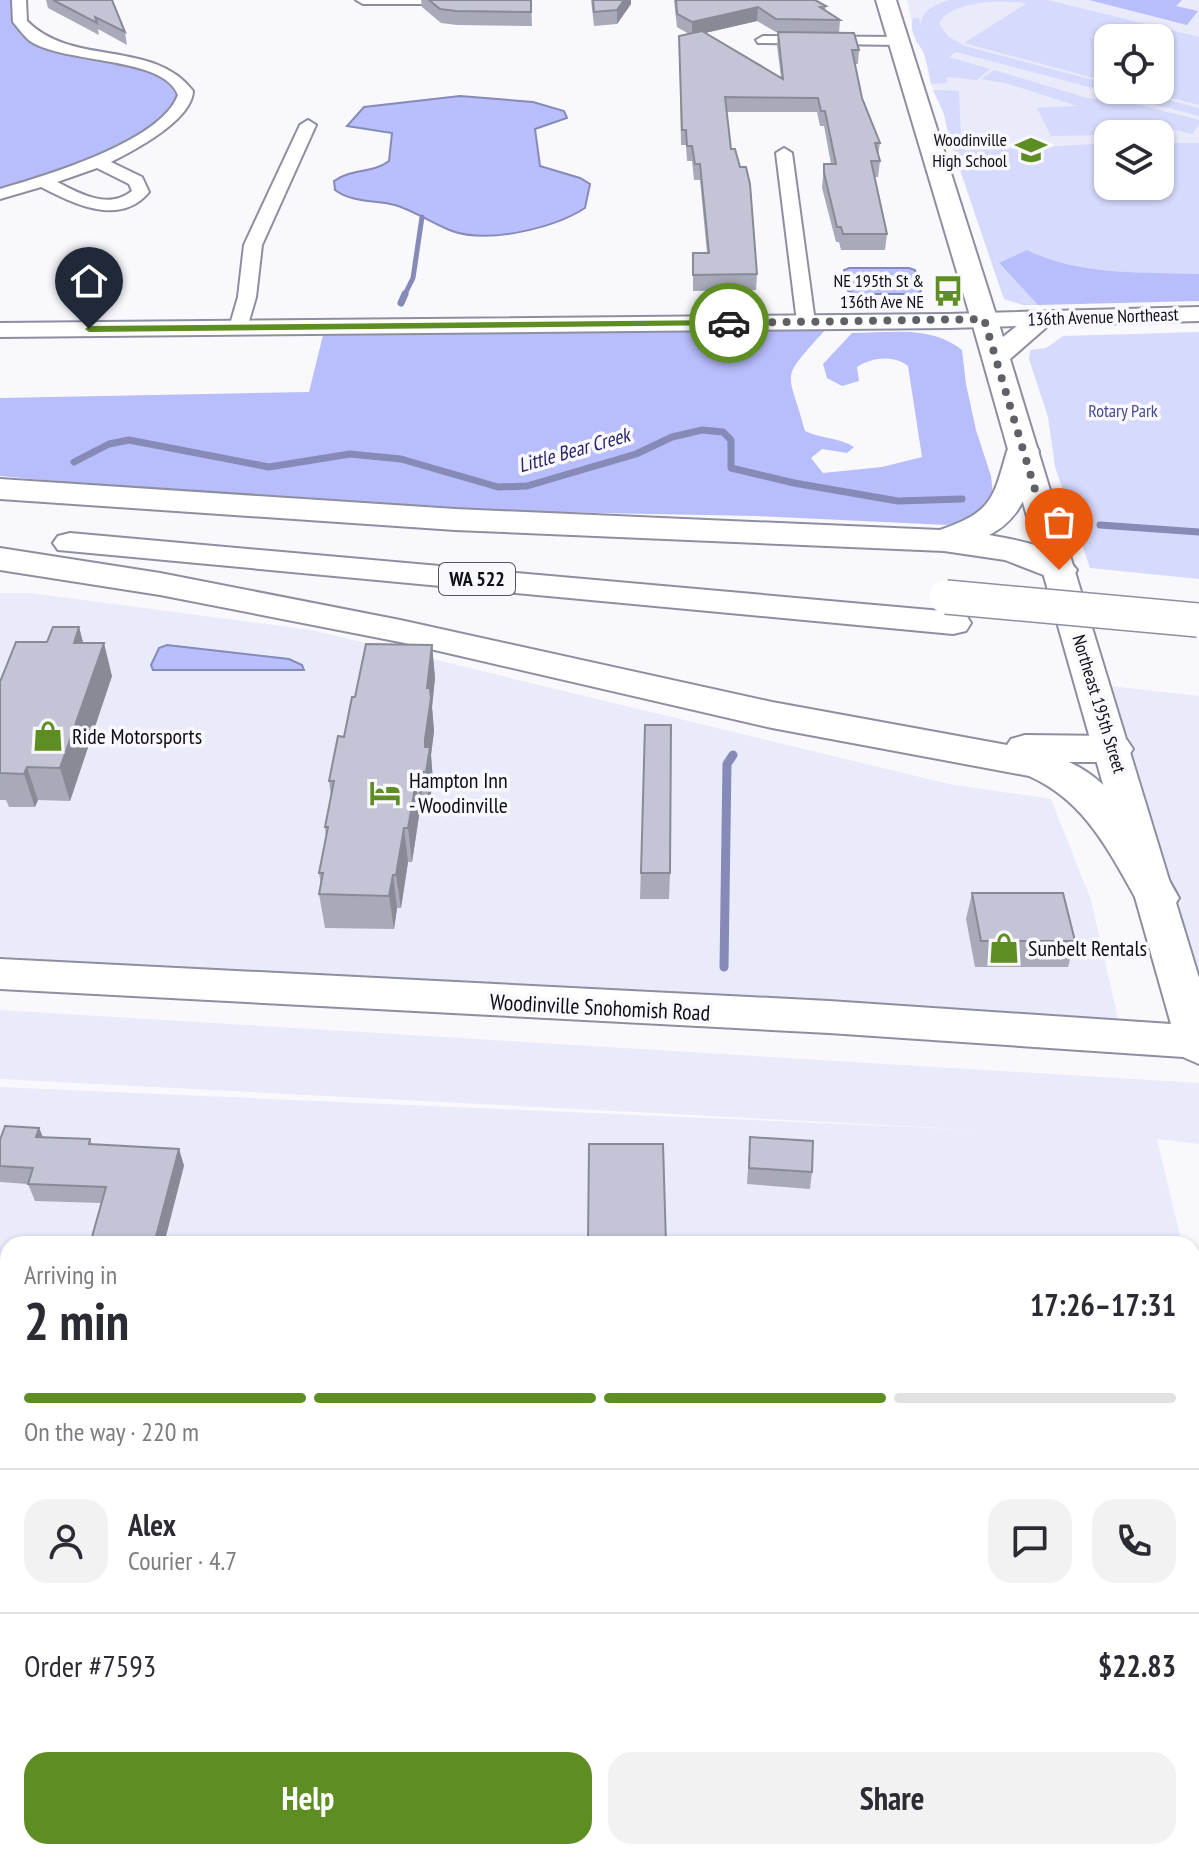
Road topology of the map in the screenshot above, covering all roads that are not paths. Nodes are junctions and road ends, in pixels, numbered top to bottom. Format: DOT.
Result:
graph roads {
  1 [pos="19,0"];
  2 [pos="363,0"];
  3 [pos="474,0"];
  4 [pos="886,0"];
  5 [pos="763,40"];
  6 [pos="899,41"];
  7 [pos="308,125"];
  8 [pos="784,153"];
  9 [pos="100,163"];
  10 [pos="42,181"];
  11 [pos="0,194"];
  12 [pos="1199,314"];
  13 [pos="1044,318"];
  14 [pos="984,319"];
  15 [pos="806,322"];
  16 [pos="238,328"];
  17 [pos="0,330"];
  18 [pos="995,357"];
  19 [pos="1023,451"];
  20 [pos="0,489"];
  21 [pos="0,500"];
  22 [pos="0,537"];
  23 [pos="942,541"];
  24 [pos="0,559"];
  25 [pos="1059,570"];
  26 [pos="950,610"];
  27 [pos="1199,629"];
  28 [pos="883,735"];
  29 [pos="1113,749"];
  30 [pos="1157,898"];
  31 [pos="0,974"];
  32 [pos="1198,1044"];
  1 -- 9 [label="street"];
  2 -- 3 [label="street"];
  4 -- 6 [label="main road, Northeast 195th Street"];
  5 -- 6 [label="street"];
  6 -- 14 [label="main road, Northeast 195th Street"];
  7 -- 16 [label="street"];
  8 -- 15 [label="street"];
  9 -- 10 [label="street"];
  9 -- 10 [label="street"];
  10 -- 11 [label="street"];
  12 -- 13 [label="street, 136th Avenue Northeast"];
  13 -- 14 [label="street, 136th Avenue Northeast"];
  13 -- 18 [label="main road"];
  14 -- 15 [label="street, 136th Avenue Northeast"];
  14 -- 18 [label="main road, Northeast 195th Street"];
  15 -- 16 [label="street, 136th Avenue Northeast"];
  16 -- 17 [label="street, 136th Avenue Northeast"];
  18 -- 19 [label="main road, Northeast 195th Street"];
  19 -- 23 [label="highway"];
  19 -- 25 [label="main road, Northeast 195th Street"];
  20 -- 23 [label="highway"];
  21 -- 26 [label="highway, WA 522"];
  22 -- 26 [label="highway, WA 522"];
  23 -- 25 [label="highway"];
  24 -- 28 [label="highway"];
  25 -- 29 [label="main road, Northeast 195th Street"];
  26 -- 27 [label="highway, WA 522"];
  28 -- 29 [label="highway"];
  28 -- 30 [label="highway"];
  29 -- 30 [label="main road, Northeast 195th Street"];
  30 -- 32 [label="main road, Northeast 195th Street"];
  31 -- 32 [label="main road, Woodinville Snohomish Road"];
}
